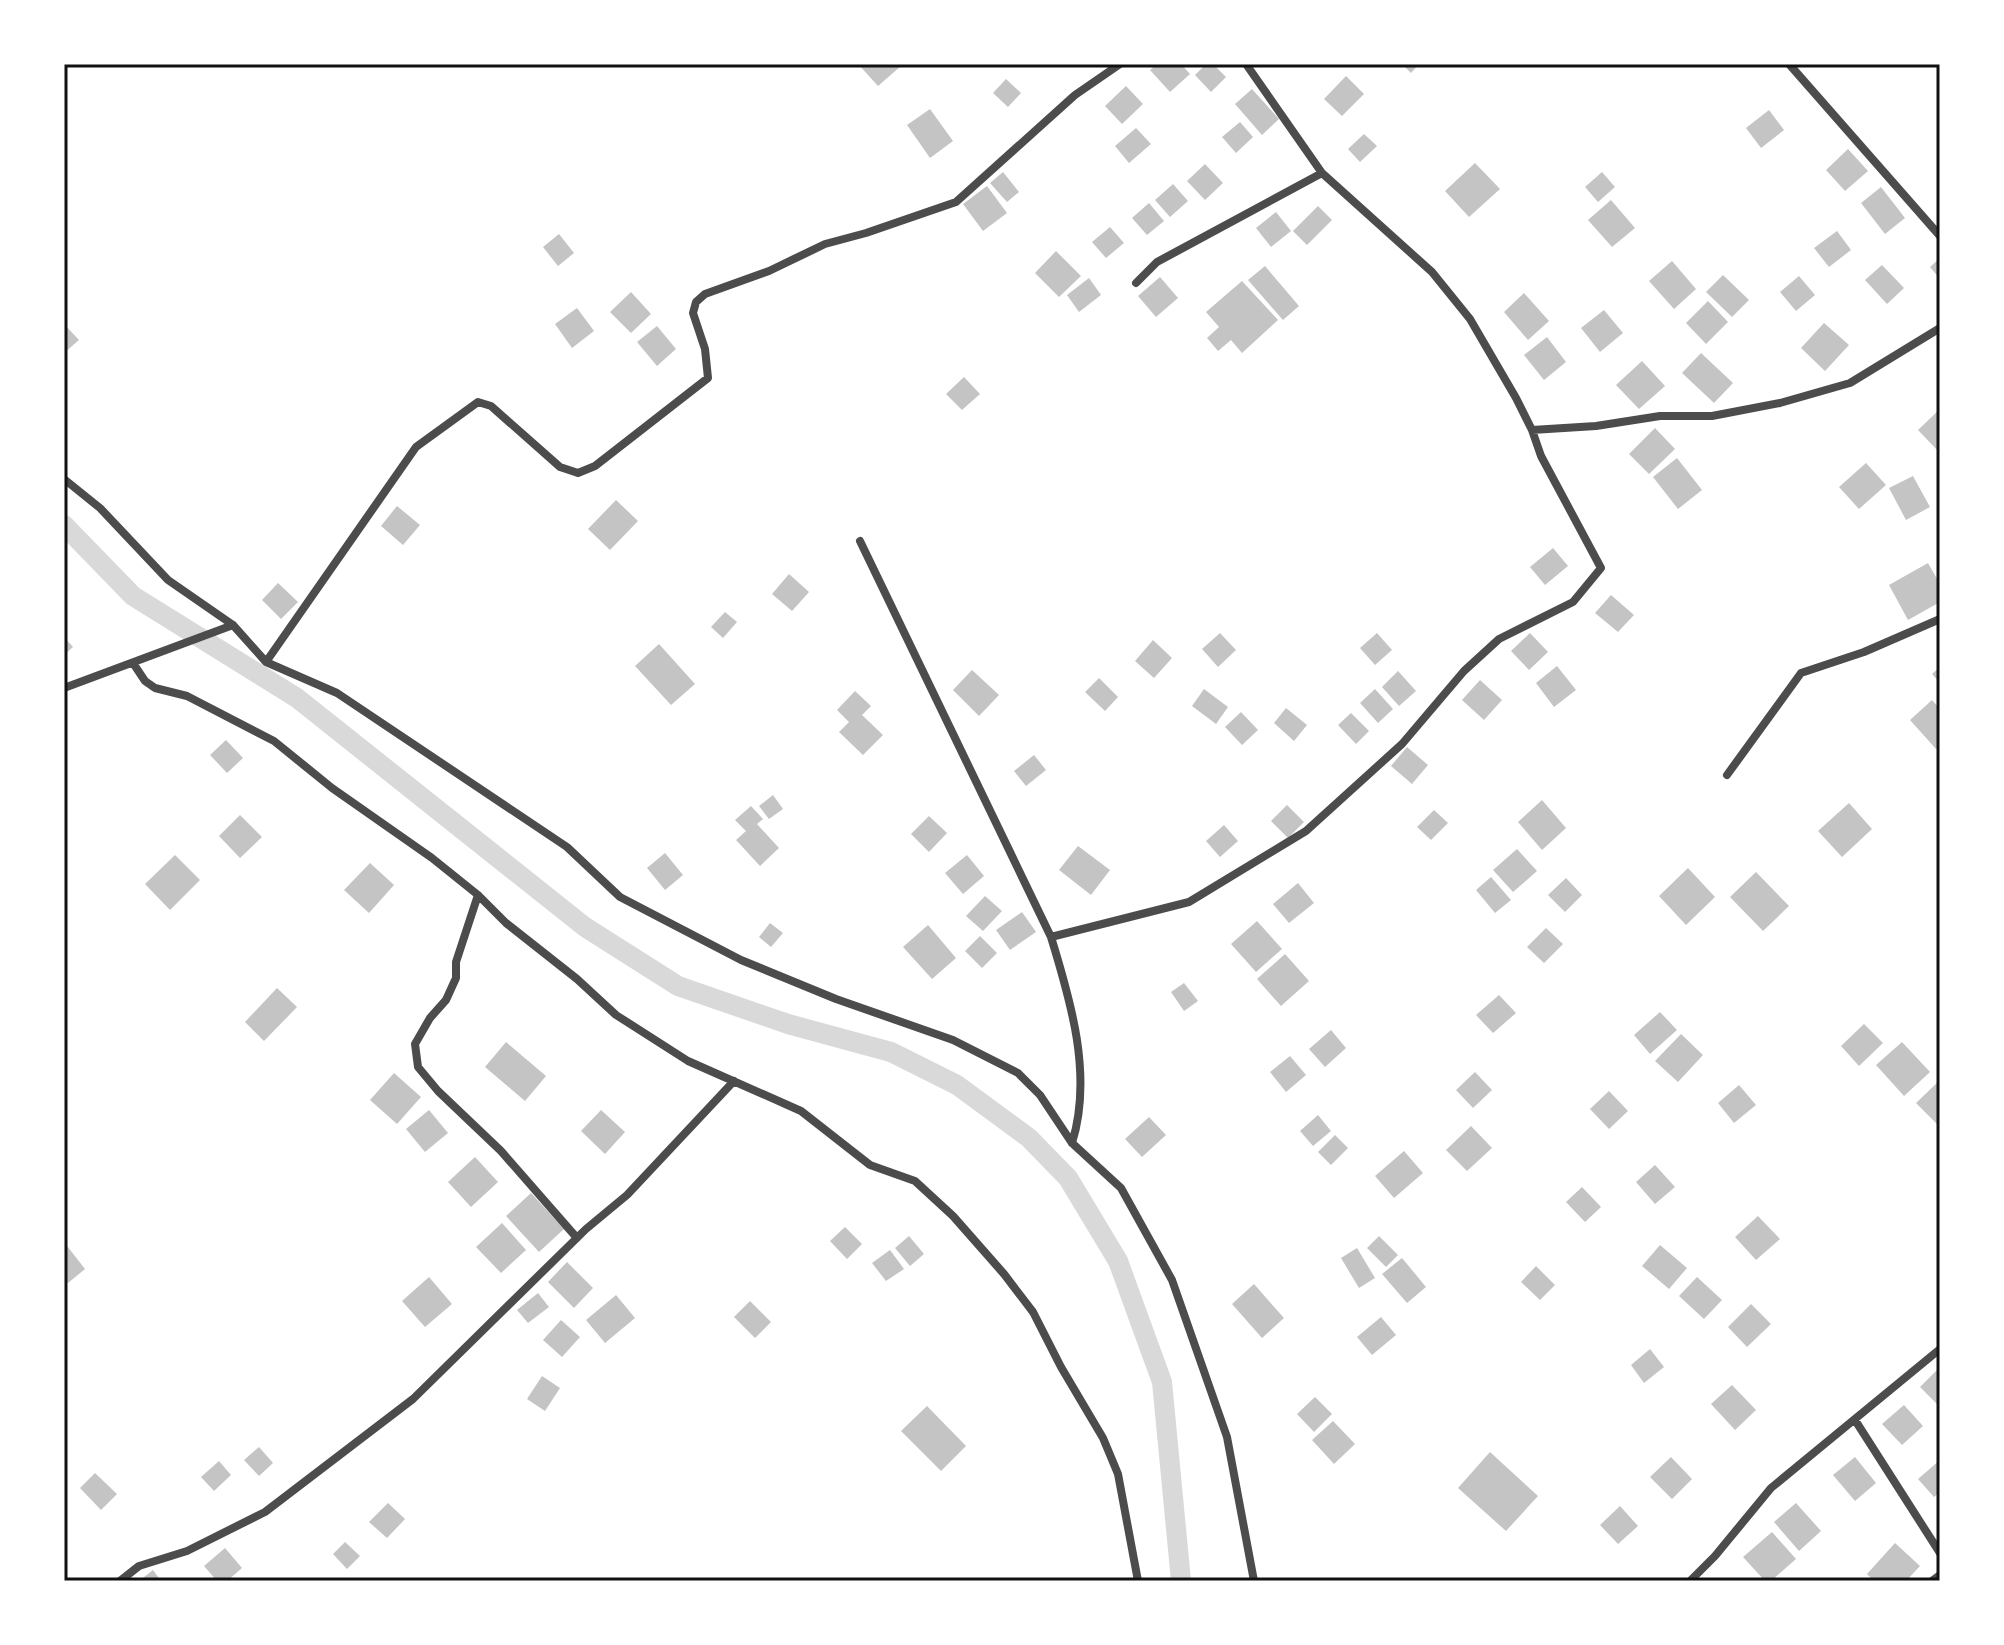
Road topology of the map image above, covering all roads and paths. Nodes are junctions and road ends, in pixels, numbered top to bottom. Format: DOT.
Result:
graph roads {
  1 [pos="1120,64"];
  2 [pos="1246,64"];
  3 [pos="1789,64"];
  4 [pos="1322,173"];
  5 [pos="1940,236"];
  6 [pos="1136,283"];
  7 [pos="1937,330"];
  8 [pos="1940,341"];
  9 [pos="1532,430"];
  10 [pos="64,479"];
  11 [pos="860,541"];
  12 [pos="1940,619"];
  13 [pos="233,625"];
  14 [pos="266,662"];
  15 [pos="133,663"];
  16 [pos="64,688"];
  17 [pos="1727,775"];
  18 [pos="478,895"];
  19 [pos="1051,937"];
  20 [pos="734,1081"];
  21 [pos="1072,1143"];
  22 [pos="577,1238"];
  23 [pos="1940,1349"];
  24 [pos="1855,1420"];
  25 [pos="1940,1553"];
  26 [pos="1940,1575"];
  27 [pos="120,1581"];
  28 [pos="1138,1581"];
  29 [pos="1254,1581"];
  30 [pos="1690,1581"];
  31 [pos="1932,1581"];
  1 -- 14 [label="street"];
  2 -- 4 [label="street"];
  3 -- 5 [label="street"];
  4 -- 6 [label="street"];
  4 -- 9 [label="street"];
  7 -- 8 [label="street"];
  7 -- 9 [label="street"];
  9 -- 19 [label="street"];
  10 -- 13 [label="street"];
  11 -- 19 [label="street"];
  12 -- 17 [label="street"];
  13 -- 14 [label="street"];
  13 -- 15 [label="street"];
  14 -- 21 [label="street"];
  15 -- 16 [label="street"];
  15 -- 18 [label="street"];
  18 -- 20 [label="street"];
  18 -- 22 [label="street"];
  19 -- 21 [label="street"];
  20 -- 22 [label="street"];
  20 -- 28 [label="street"];
  21 -- 29 [label="street"];
  22 -- 27 [label="street"];
  23 -- 24 [label="street"];
  24 -- 25 [label="street"];
  24 -- 30 [label="street"];
  26 -- 31 [label="street"];
}
